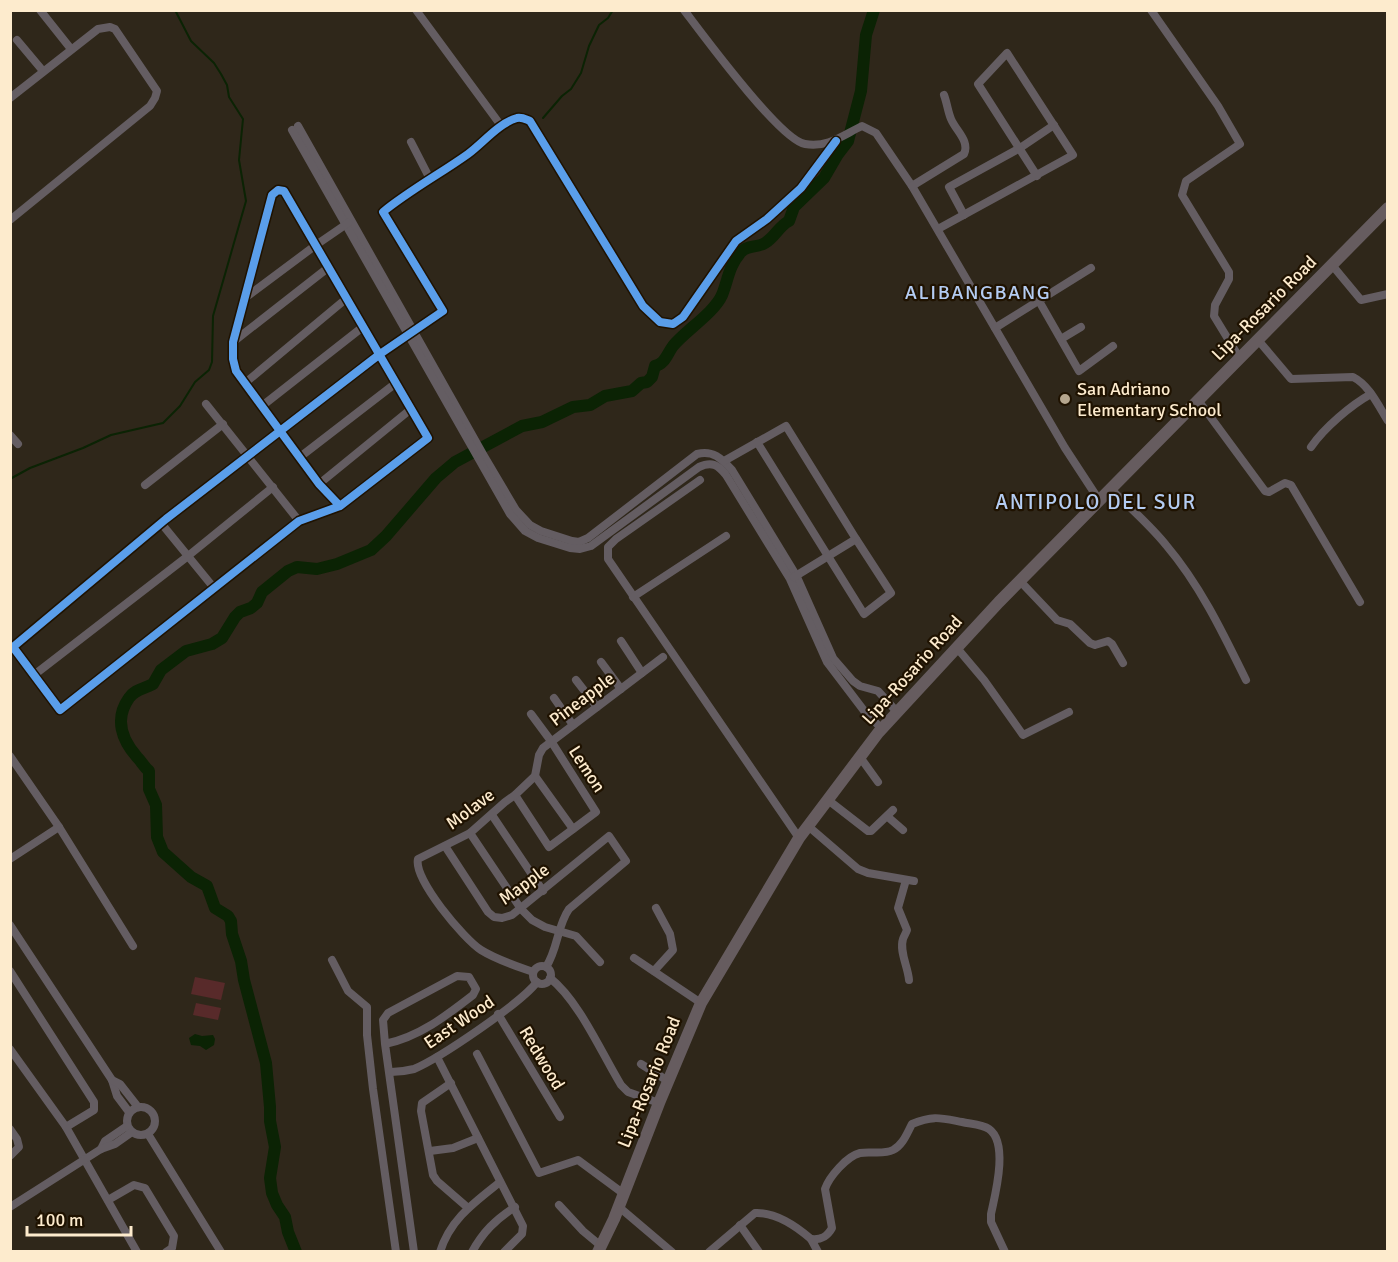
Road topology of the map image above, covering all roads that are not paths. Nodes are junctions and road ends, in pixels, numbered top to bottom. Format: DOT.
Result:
graph roads {
  1 [pos="40,10"];
  2 [pos="416,10"];
  3 [pos="684,10"];
  4 [pos="1151,10"];
  5 [pos="17,40"];
  6 [pos="71,49"];
  7 [pos="43,71"];
  8 [pos="944,95"];
  9 [pos="10,98"];
  10 [pos="1054,125"];
  11 [pos="502,127"];
  12 [pos="295,128"];
  13 [pos="840,139"];
  14 [pos="411,142"];
  15 [pos="1020,148"];
  16 [pos="1038,176"];
  17 [pos="430,179"];
  18 [pos="912,186"];
  19 [pos="1388,208"];
  20 [pos="964,215"];
  21 [pos="10,220"];
  22 [pos="349,223"];
  23 [pos="938,229"];
  24 [pos="316,245"];
  25 [pos="1332,265"];
  26 [pos="329,267"];
  27 [pos="1091,268"];
  28 [pos="1388,294"];
  29 [pos="245,298"];
  30 [pos="347,298"];
  31 [pos="1039,301"];
  32 [pos="364,326"];
  33 [pos="1081,327"];
  34 [pos="995,328"];
  35 [pos="411,332"];
  36 [pos="1061,339"];
  37 [pos="1258,340"];
  38 [pos="233,342"];
  39 [pos="1113,346"];
  40 [pos="380,354"];
  41 [pos="1239,357"];
  42 [pos="245,383"];
  43 [pos="396,383"];
  44 [pos="1371,394"];
  45 [pos="1198,400"];
  46 [pos="207,404"];
  47 [pos="262,406"];
  48 [pos="411,409"];
  49 [pos="1384,409"];
  50 [pos="1388,421"];
  51 [pos="223,424"];
  52 [pos="280,431"];
  53 [pos="10,435"];
  54 [pos="758,442"];
  55 [pos="18,444"];
  56 [pos="1311,447"];
  57 [pos="249,455"];
  58 [pos="300,457"];
  59 [pos="481,458"];
  60 [pos="724,461"];
  61 [pos="700,480"];
  62 [pos="319,484"];
  63 [pos="145,485"];
  64 [pos="273,487"];
  65 [pos="1111,489"];
  66 [pos="1099,500"];
  67 [pos="340,506"];
  68 [pos="299,520"];
  69 [pos="161,523"];
  70 [pos="726,536"];
  71 [pos="856,539"];
  72 [pos="829,555"];
  73 [pos="188,556"];
  74 [pos="793,577"];
  75 [pos="1020,581"];
  76 [pos="214,588"];
  77 [pos="633,597"];
  78 [pos="1360,602"];
  79 [pos="621,641"];
  80 [pos="957,648"];
  81 [pos="663,657"];
  82 [pos="601,662"];
  83 [pos="1123,663"];
  84 [pos="642,673"];
  85 [pos="34,675"];
  86 [pos="576,680"];
  87 [pos="1246,680"];
  88 [pos="860,686"];
  89 [pos="621,689"];
  90 [pos="853,694"];
  91 [pos="554,698"];
  92 [pos="597,707"];
  93 [pos="897,712"];
  94 [pos="1069,712"];
  95 [pos="531,714"];
  96 [pos="573,725"];
  97 [pos="882,729"];
  98 [pos="551,741"];
  99 [pos="10,756"];
  100 [pos="860,757"];
  101 [pos="535,776"];
  102 [pos="878,782"];
  103 [pos="515,795"];
  104 [pos="828,800"];
  105 [pos="492,815"];
  106 [pos="808,826"];
  107 [pos="59,827"];
  108 [pos="573,829"];
  109 [pos="903,830"];
  110 [pos="470,833"];
  111 [pos="799,838"];
  112 [pos="445,846"];
  113 [pos="10,859"];
  114 [pos="543,891"];
  115 [pos="656,908"];
  116 [pos="521,909"];
  117 [pos="10,925"];
  118 [pos="559,932"];
  119 [pos="133,946"];
  120 [pos="634,958"];
  121 [pos="332,960"];
  122 [pos="600,962"];
  123 [pos="546,967"];
  124 [pos="10,971"];
  125 [pos="654,971"];
  126 [pos="533,972"];
  127 [pos="550,978"];
  128 [pos="909,980"];
  129 [pos="537,982"];
  130 [pos="701,1003"];
  131 [pos="498,1014"];
  132 [pos="385,1044"];
  133 [pos="12,1054"];
  134 [pos="477,1054"];
  135 [pos="437,1057"];
  136 [pos="641,1064"];
  137 [pos="390,1072"];
  138 [pos="112,1080"];
  139 [pos="668,1081"];
  140 [pos="451,1083"];
  141 [pos="659,1103"];
  142 [pos="138,1107"];
  143 [pos="129,1112"];
  144 [pos="560,1117"];
  145 [pos="66,1127"];
  146 [pos="10,1129"];
  147 [pos="129,1129"];
  148 [pos="148,1134"];
  149 [pos="478,1138"];
  150 [pos="430,1151"];
  151 [pos="10,1156"];
  152 [pos="84,1159"];
  153 [pos="501,1182"];
  154 [pos="624,1194"];
  155 [pos="108,1200"];
  156 [pos="559,1205"];
  157 [pos="10,1207"];
  158 [pos="515,1207"];
  159 [pos="619,1207"];
  160 [pos="467,1208"];
  161 [pos="740,1225"];
  162 [pos="811,1239"];
  163 [pos="599,1248"];
  164 [pos="137,1251"];
  165 [pos="166,1251"];
  166 [pos="221,1251"];
  167 [pos="396,1251"];
  168 [pos="414,1251"];
  169 [pos="440,1251"];
  170 [pos="471,1251"];
  171 [pos="504,1251"];
  172 [pos="672,1251"];
  173 [pos="709,1251"];
  174 [pos="759,1251"];
  175 [pos="818,1251"];
  176 [pos="1005,1251"];
  1 -- 6 [label="street"];
  2 -- 11 [label="street"];
  3 -- 13 [label="street"];
  4 -- 41 [label="street"];
  5 -- 7 [label="street"];
  6 -- 7 [label="street"];
  6 -- 21 [label="street"];
  7 -- 9 [label="street"];
  8 -- 18 [label="street"];
  10 -- 15 [label="street"];
  10 -- 15 [label="street"];
  10 -- 16 [label="street"];
  11 -- 13 [label="street"];
  11 -- 17 [label="street"];
  12 -- 22 [label="street"];
  13 -- 18 [label="street"];
  14 -- 17 [label="street"];
  15 -- 16 [label="street"];
  15 -- 20 [label="street"];
  16 -- 20 [label="street"];
  17 -- 35 [label="street"];
  18 -- 23 [label="street"];
  19 -- 25 [label="main road, Lipa-Rosario Road"];
  20 -- 23 [label="street"];
  22 -- 24 [label="street"];
  22 -- 35 [label="street"];
  23 -- 34 [label="street"];
  24 -- 26 [label="street"];
  24 -- 29 [label="street"];
  24 -- 29 [label="street"];
  25 -- 28 [label="street"];
  25 -- 37 [label="main road, Lipa-Rosario Road"];
  26 -- 30 [label="street"];
  26 -- 38 [label="street"];
  27 -- 31 [label="street"];
  29 -- 38 [label="street"];
  30 -- 32 [label="street"];
  30 -- 42 [label="street"];
  31 -- 34 [label="street"];
  31 -- 36 [label="street"];
  32 -- 40 [label="street"];
  32 -- 47 [label="street"];
  33 -- 36 [label="street"];
  34 -- 66 [label="street"];
  35 -- 40 [label="street"];
  35 -- 59 [label="street"];
  36 -- 39 [label="street"];
  37 -- 41 [label="main road, Lipa-Rosario Road"];
  37 -- 44 [label="street"];
  38 -- 42 [label="street"];
  40 -- 43 [label="street"];
  40 -- 52 [label="street"];
  41 -- 45 [label="main road, Lipa-Rosario Road"];
  42 -- 47 [label="street"];
  43 -- 48 [label="street"];
  43 -- 58 [label="street"];
  44 -- 49 [label="street"];
  44 -- 56 [label="street"];
  45 -- 65 [label="main road, Lipa-Rosario Road"];
  45 -- 78 [label="street"];
  46 -- 51 [label="street"];
  47 -- 52 [label="street"];
  48 -- 62 [label="street"];
  48 -- 67 [label="street"];
  49 -- 50 [label="street"];
  51 -- 57 [label="street"];
  51 -- 63 [label="street"];
  52 -- 57 [label="street"];
  52 -- 58 [label="street"];
  53 -- 55 [label="street"];
  54 -- 60 [label="street"];
  54 -- 71 [label="street"];
  54 -- 72 [label="street"];
  57 -- 64 [label="street"];
  57 -- 69 [label="street"];
  58 -- 62 [label="street"];
  59 -- 60 [label="street"];
  59 -- 74 [label="street"];
  60 -- 74 [label="street"];
  61 -- 77 [label="street"];
  62 -- 67 [label="street"];
  64 -- 68 [label="street"];
  64 -- 73 [label="street"];
  65 -- 66 [label="main road, Lipa-Rosario Road"];
  65 -- 87 [label="street"];
  66 -- 75 [label="main road, Lipa-Rosario Road"];
  67 -- 68 [label="street"];
  68 -- 76 [label="street"];
  69 -- 73 [label="street"];
  69 -- 85 [label="street"];
  70 -- 77 [label="street"];
  71 -- 72 [label="street"];
  71 -- 72 [label="street"];
  72 -- 74 [label="street"];
  73 -- 76 [label="street"];
  73 -- 85 [label="street"];
  74 -- 88 [label="street"];
  74 -- 90 [label="street"];
  75 -- 80 [label="main road, Lipa-Rosario Road"];
  75 -- 83 [label="street"];
  76 -- 85 [label="street"];
  77 -- 111 [label="street"];
  79 -- 84 [label="street"];
  80 -- 93 [label="main road, Lipa-Rosario Road"];
  80 -- 94 [label="street"];
  81 -- 84 [label="street, Pineapple"];
  82 -- 89 [label="street"];
  84 -- 89 [label="street, Pineapple"];
  86 -- 92 [label="street"];
  88 -- 90 [label="street"];
  88 -- 93 [label="street"];
  89 -- 92 [label="street, Pineapple"];
  90 -- 97 [label="street"];
  91 -- 96 [label="street"];
  92 -- 96 [label="street, Pineapple"];
  93 -- 97 [label="main road, Lipa-Rosario Road"];
  95 -- 98 [label="street, Lemon"];
  96 -- 98 [label="street, Pineapple"];
  97 -- 100 [label="main road, Lipa-Rosario Road"];
  98 -- 101 [label="street, Pineapple"];
  98 -- 108 [label="street, Lemon"];
  99 -- 107 [label="street"];
  100 -- 102 [label="street"];
  100 -- 104 [label="main road, Lipa-Rosario Road"];
  101 -- 103 [label="street, Molave"];
  101 -- 108 [label="street"];
  103 -- 105 [label="street, Molave"];
  103 -- 108 [label="street"];
  104 -- 106 [label="main road, Lipa-Rosario Road"];
  104 -- 109 [label="street"];
  105 -- 110 [label="street, Molave"];
  105 -- 114 [label="street"];
  106 -- 111 [label="main road, Lipa-Rosario Road"];
  106 -- 128 [label="street"];
  107 -- 113 [label="street"];
  107 -- 119 [label="street"];
  110 -- 112 [label="street, Molave"];
  110 -- 116 [label="street"];
  111 -- 130 [label="main road, Lipa-Rosario Road"];
  112 -- 116 [label="street, Mapple"];
  112 -- 126 [label="street, Molave"];
  114 -- 116 [label="street, Mapple"];
  114 -- 118 [label="street, Mapple"];
  115 -- 125 [label="street"];
  116 -- 118 [label="street"];
  117 -- 138 [label="street"];
  118 -- 122 [label="street"];
  118 -- 123 [label="street"];
  120 -- 125 [label="street"];
  121 -- 167 [label="street"];
  123 -- 126 [label="street"];
  123 -- 127 [label="street"];
  124 -- 145 [label="street"];
  125 -- 130 [label="street"];
  126 -- 129 [label="street"];
  127 -- 129 [label="street"];
  127 -- 141 [label="street"];
  129 -- 131 [label="street, East Wood"];
  130 -- 139 [label="main road, Lipa-Rosario Road"];
  131 -- 135 [label="street, East Wood"];
  131 -- 144 [label="street, Redwood"];
  132 -- 132 [label="street"];
  132 -- 137 [label="street"];
  133 -- 145 [label="street"];
  134 -- 154 [label="street"];
  135 -- 137 [label="street, East Wood"];
  135 -- 140 [label="street"];
  136 -- 139 [label="street"];
  137 -- 168 [label="street"];
  138 -- 142 [label="street"];
  138 -- 143 [label="street"];
  139 -- 141 [label="main road, Lipa-Rosario Road"];
  140 -- 149 [label="street"];
  140 -- 150 [label="street"];
  141 -- 154 [label="main road, Lipa-Rosario Road"];
  142 -- 143 [label="street"];
  142 -- 148 [label="street"];
  143 -- 147 [label="street"];
  145 -- 152 [label="street"];
  146 -- 151 [label="street"];
  147 -- 148 [label="street"];
  147 -- 152 [label="street"];
  148 -- 166 [label="street"];
  149 -- 150 [label="street"];
  149 -- 153 [label="street"];
  150 -- 160 [label="street"];
  152 -- 155 [label="street"];
  152 -- 157 [label="street"];
  153 -- 158 [label="street"];
  153 -- 160 [label="street"];
  154 -- 159 [label="main road, Lipa-Rosario Road"];
  155 -- 164 [label="street"];
  155 -- 165 [label="street"];
  156 -- 163 [label="street"];
  158 -- 170 [label="street"];
  158 -- 171 [label="street"];
  159 -- 163 [label="main road, Lipa-Rosario Road"];
  159 -- 172 [label="street"];
  160 -- 169 [label="street"];
  161 -- 162 [label="street"];
  161 -- 173 [label="street"];
  161 -- 174 [label="street"];
  162 -- 175 [label="street"];
  162 -- 176 [label="street"];
}
